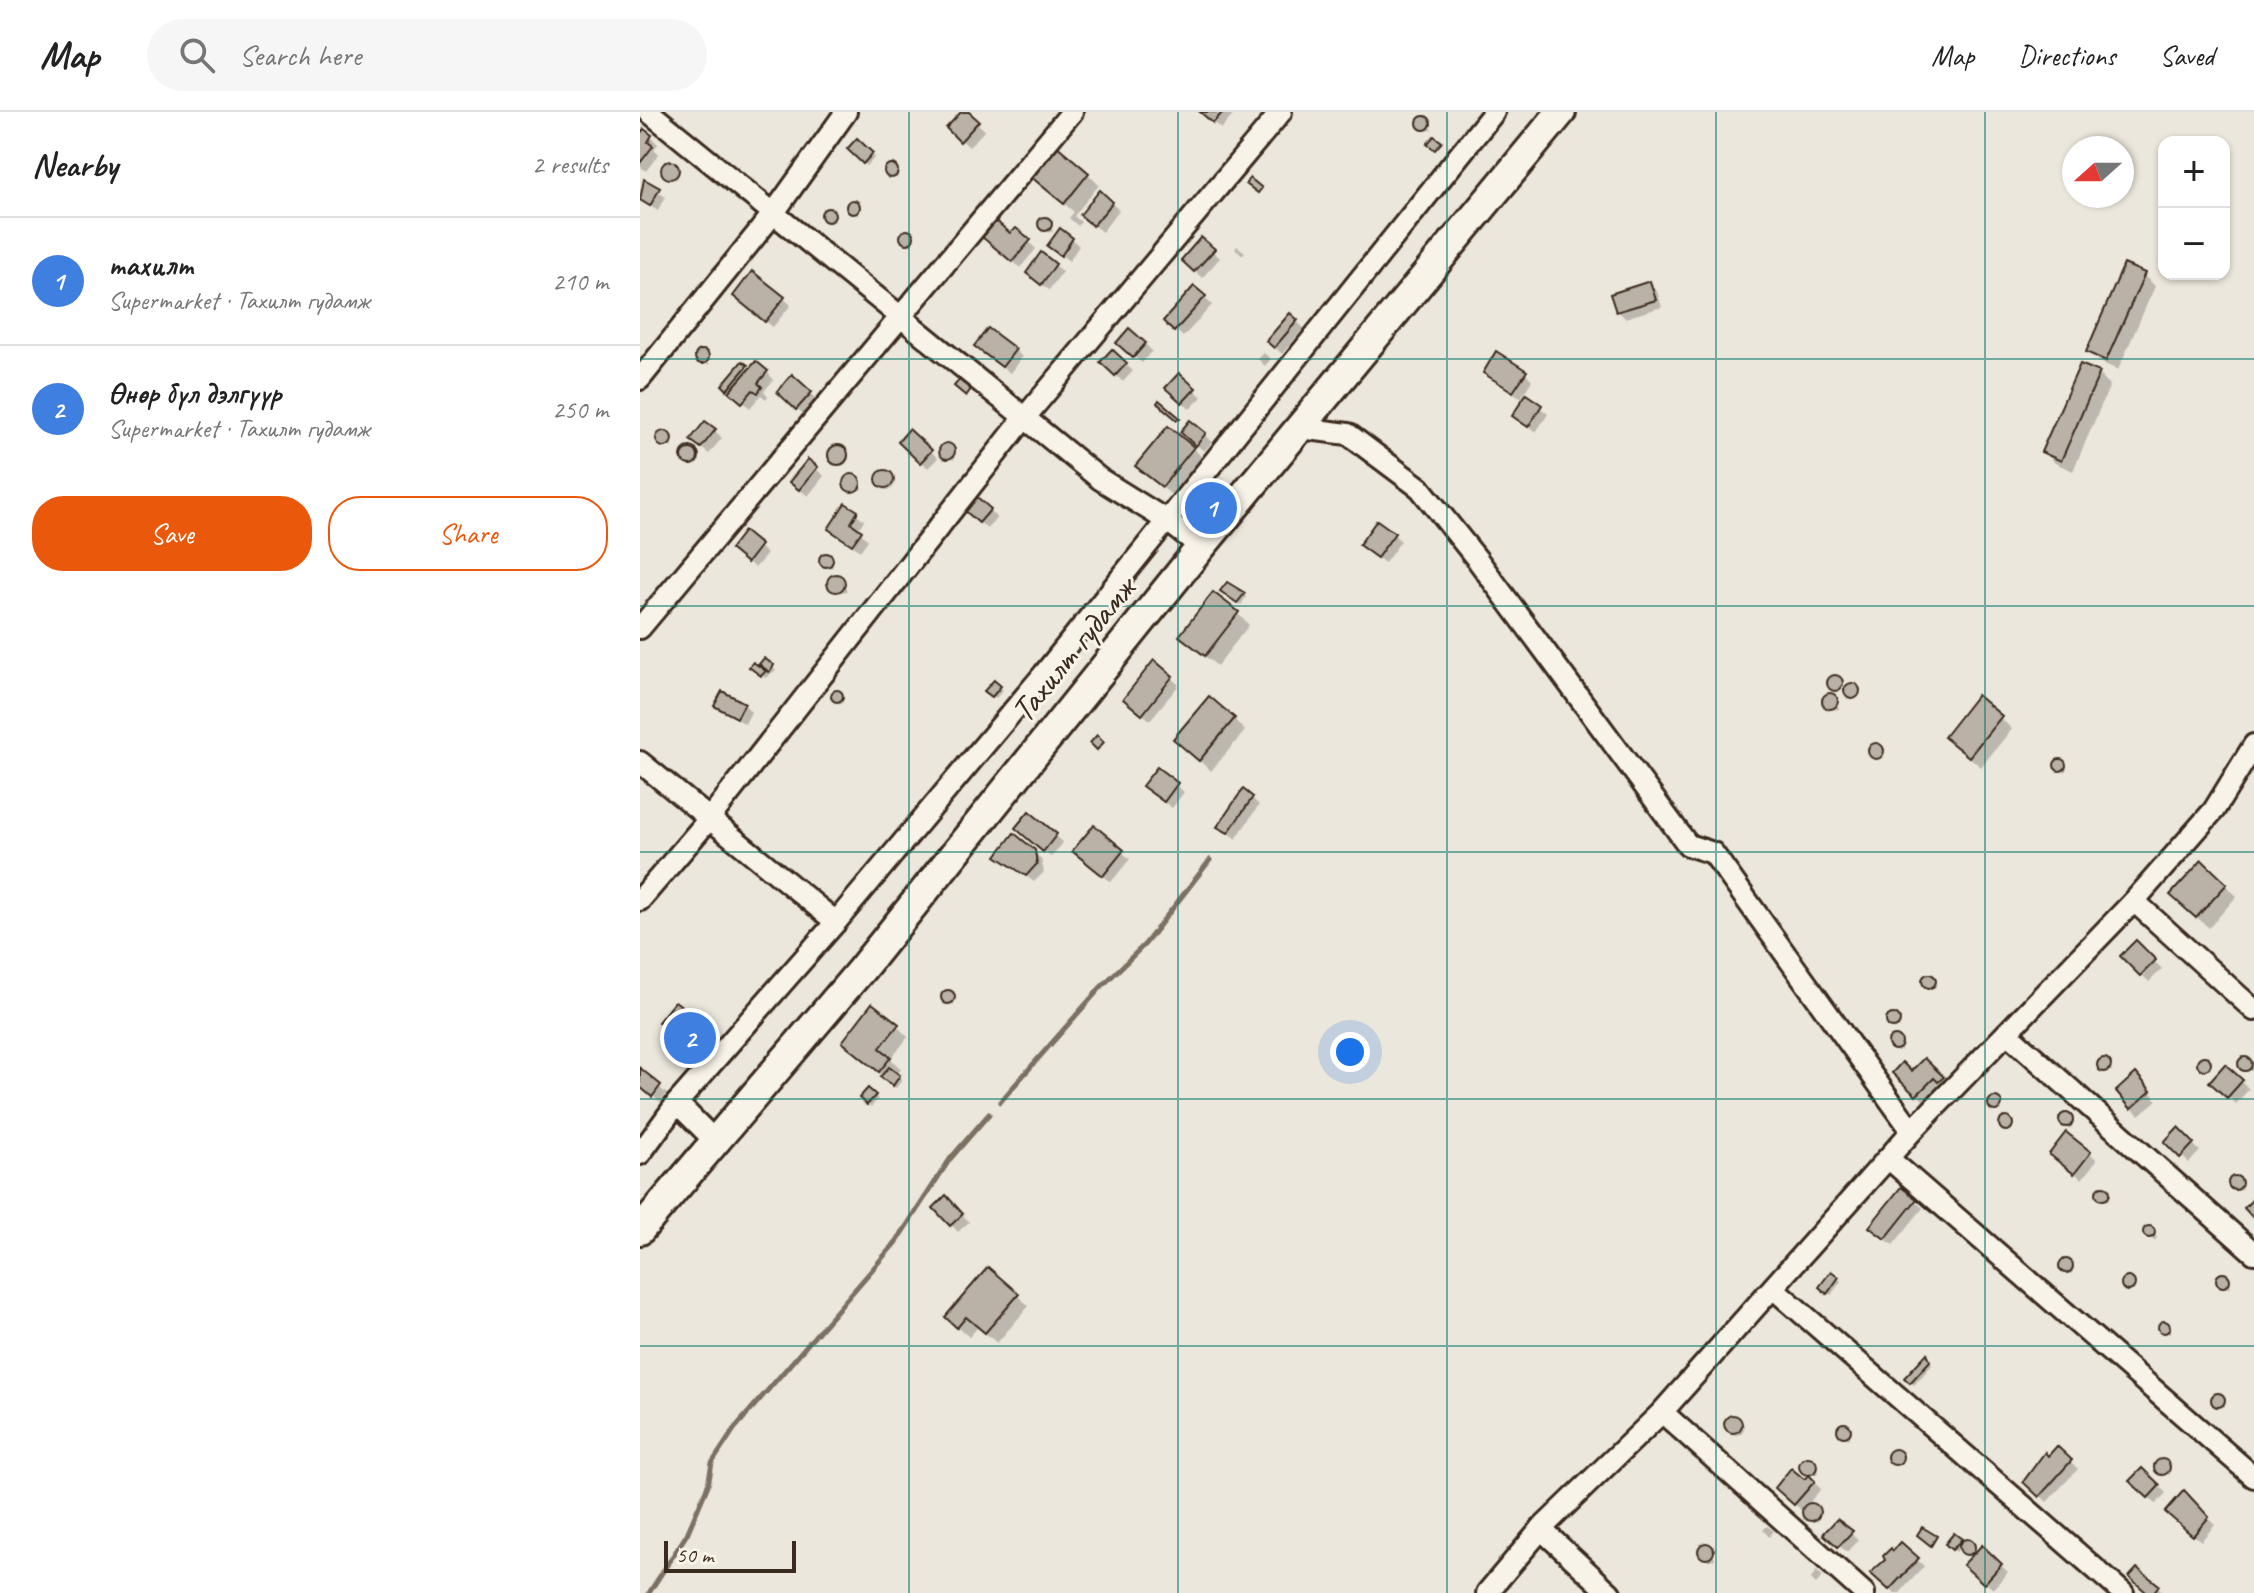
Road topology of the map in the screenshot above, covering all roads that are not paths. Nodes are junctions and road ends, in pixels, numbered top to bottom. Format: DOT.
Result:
graph roads {
  1 [pos="649,112"];
  2 [pos="846,112"];
  3 [pos="1072,112"];
  4 [pos="1281,112"];
  5 [pos="1494,112"];
  6 [pos="1561,112"];
  7 [pos="773,214"];
  8 [pos="903,316"];
  9 [pos="640,379"];
  10 [pos="1026,416"];
  11 [pos="1300,428"];
  12 [pos="1169,522"];
  13 [pos="1201,547"];
  14 [pos="640,628"];
  15 [pos="2254,745"];
  16 [pos="640,762"];
  17 [pos="2247,772"];
  18 [pos="710,818"];
  19 [pos="640,900"];
  20 [pos="2134,901"];
  21 [pos="836,922"];
  22 [pos="2254,1010"];
  23 [pos="2007,1033"];
  24 [pos="677,1103"];
  25 [pos="1912,1131"];
  26 [pos="716,1142"];
  27 [pos="640,1154"];
  28 [pos="1888,1158"];
  29 [pos="640,1230"];
  30 [pos="2254,1253"];
  31 [pos="1773,1288"];
  32 [pos="1662,1412"];
  33 [pos="2254,1477"];
  34 [pos="1541,1529"];
  35 [pos="1487,1593"];
  36 [pos="1610,1593"];
  37 [pos="1864,1593"];
  38 [pos="2123,1593"];
  1 -- 7 [label="street"];
  2 -- 7 [label="street"];
  3 -- 8 [label="street"];
  4 -- 10 [label="street"];
  5 -- 12 [label="street"];
  6 -- 11 [label="main road, Тахилт гудамж"];
  7 -- 8 [label="street"];
  7 -- 9 [label="street"];
  8 -- 10 [label="street"];
  8 -- 14 [label="street"];
  10 -- 12 [label="street"];
  10 -- 18 [label="street"];
  11 -- 13 [label="main road, Тахилт гудамж"];
  11 -- 25 [label="street"];
  12 -- 13 [label="street"];
  12 -- 21 [label="street"];
  13 -- 26 [label="main road, Тахилт гудамж"];
  15 -- 17 [label="street"];
  16 -- 18 [label="street"];
  17 -- 20 [label="street"];
  18 -- 19 [label="street"];
  18 -- 21 [label="street"];
  20 -- 22 [label="street"];
  20 -- 23 [label="street"];
  21 -- 24 [label="street"];
  23 -- 25 [label="street"];
  23 -- 30 [label="street"];
  24 -- 26 [label="street"];
  24 -- 27 [label="street"];
  25 -- 28 [label="street"];
  26 -- 29 [label="main road, Тахилт гудамж"];
  28 -- 31 [label="street"];
  28 -- 33 [label="street"];
  31 -- 32 [label="street"];
  31 -- 38 [label="street"];
  32 -- 34 [label="street"];
  32 -- 37 [label="street"];
  34 -- 35 [label="street"];
  34 -- 36 [label="street"];
}
